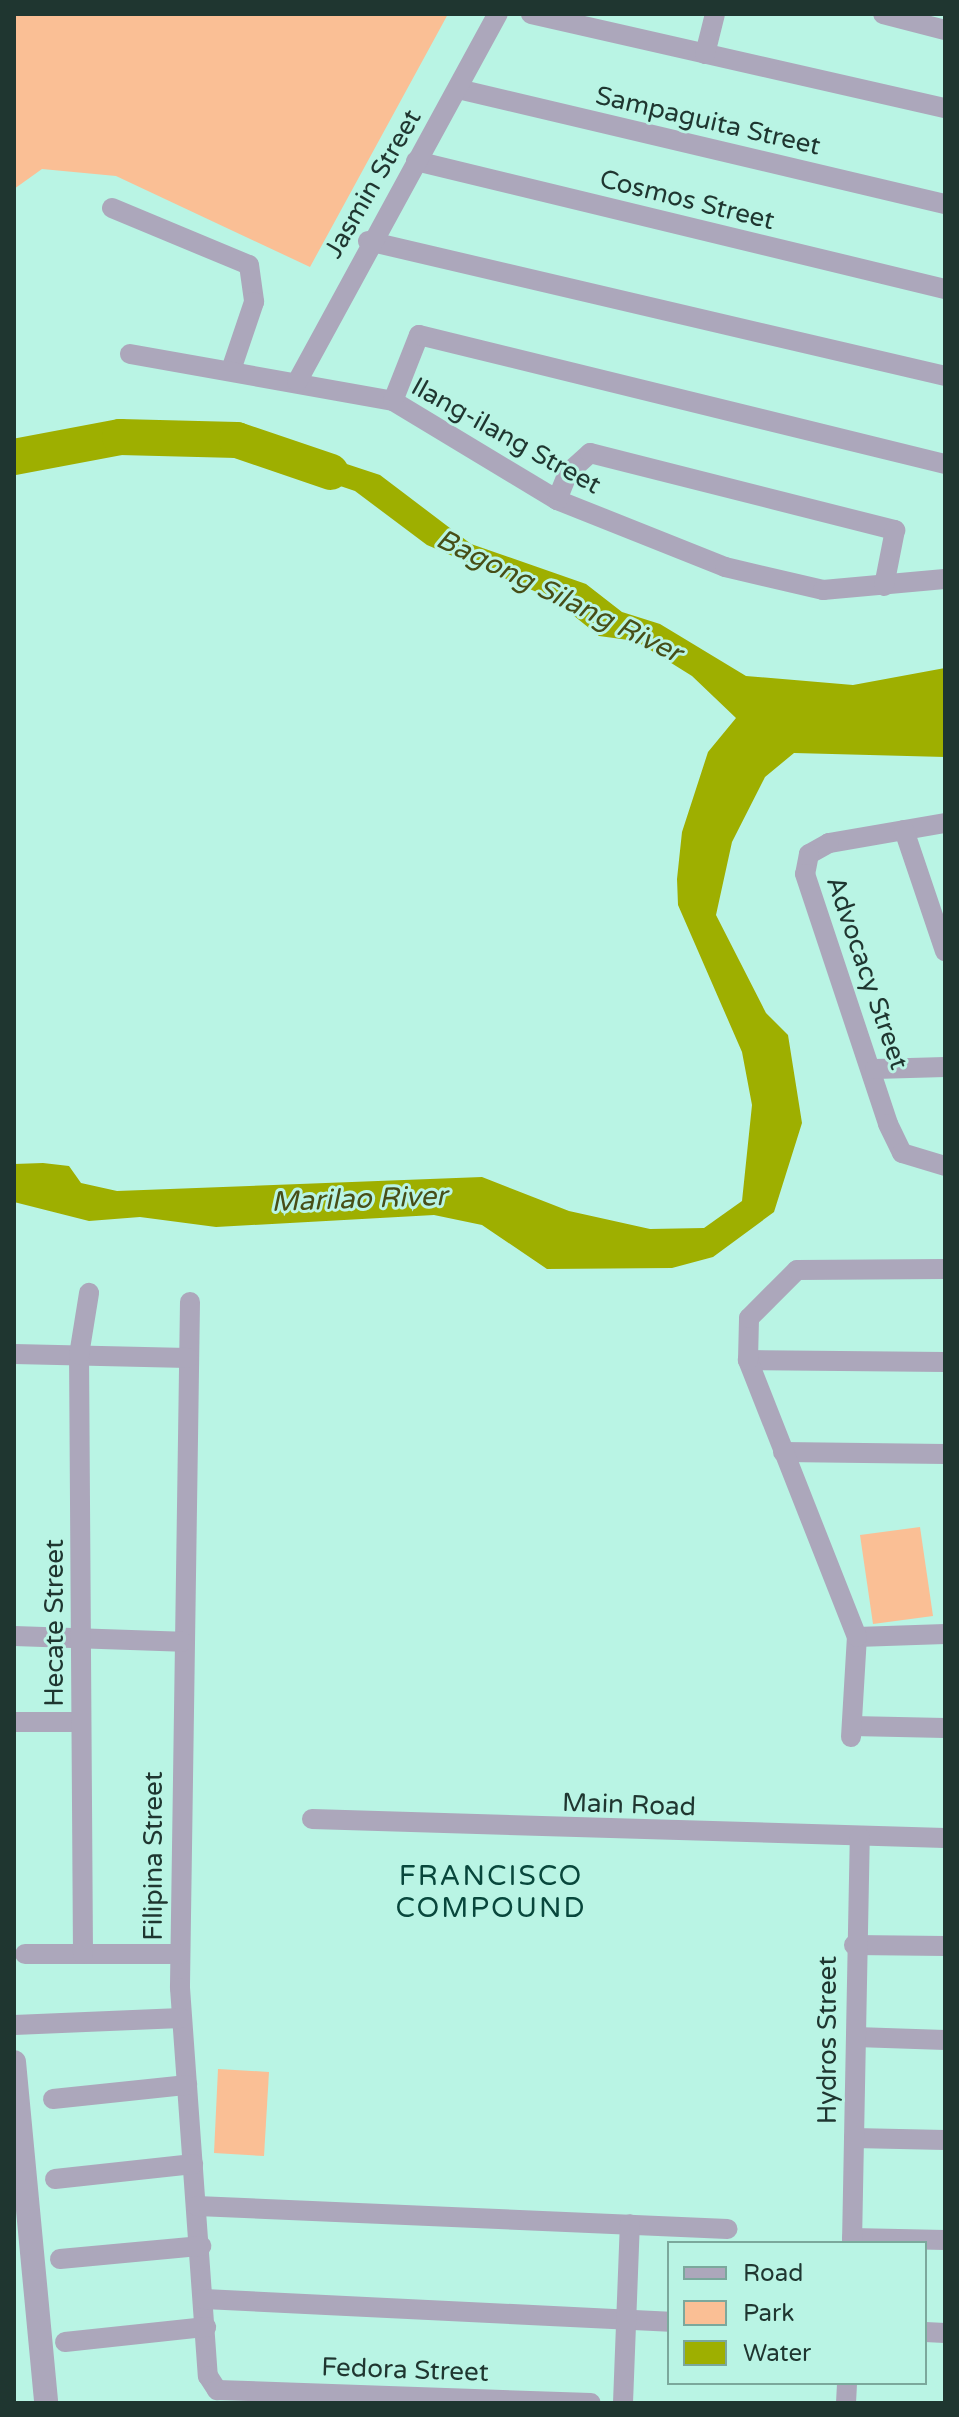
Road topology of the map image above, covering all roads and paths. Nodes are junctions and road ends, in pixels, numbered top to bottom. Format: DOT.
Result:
graph roads {
  1 [pos="498,14"];
  2 [pos="531,14"];
  3 [pos="715,14"];
  4 [pos="883,14"];
  5 [pos="945,30"];
  6 [pos="705,54"];
  7 [pos="458,89"];
  8 [pos="945,108"];
  9 [pos="416,161"];
  10 [pos="945,204"];
  11 [pos="112,208"];
  12 [pos="368,241"];
  13 [pos="945,289"];
  14 [pos="130,354"];
  15 [pos="231,370"];
  16 [pos="945,376"];
  17 [pos="297,382"];
  18 [pos="393,401"];
  19 [pos="945,464"];
  20 [pos="557,500"];
  21 [pos="945,579"];
  22 [pos="884,586"];
  23 [pos="945,823"];
  24 [pos="904,830"];
  25 [pos="945,951"];
  26 [pos="945,1067"];
  27 [pos="875,1069"];
  28 [pos="945,1166"];
  29 [pos="945,1269"];
  30 [pos="89,1293"];
  31 [pos="190,1302"];
  32 [pos="14,1354"];
  33 [pos="79,1355"];
  34 [pos="188,1358"];
  35 [pos="748,1360"];
  36 [pos="945,1362"];
  37 [pos="783,1452"];
  38 [pos="945,1454"];
  39 [pos="945,1634"];
  40 [pos="14,1636"];
  41 [pos="857,1637"];
  42 [pos="81,1642"];
  43 [pos="182,1642"];
  44 [pos="14,1722"];
  45 [pos="81,1722"];
  46 [pos="945,1728"];
  47 [pos="312,1819"];
  48 [pos="860,1837"];
  49 [pos="945,1838"];
  50 [pos="854,1945"];
  51 [pos="945,1946"];
  52 [pos="25,1954"];
  53 [pos="83,1954"];
  54 [pos="180,1954"];
  55 [pos="181,2018"];
  56 [pos="14,2025"];
  57 [pos="856,2037"];
  58 [pos="945,2040"];
  59 [pos="14,2062"];
  60 [pos="187,2085"];
  61 [pos="53,2099"];
  62 [pos="854,2138"];
  63 [pos="945,2140"];
  64 [pos="193,2164"];
  65 [pos="55,2179"];
  66 [pos="197,2206"];
  67 [pos="630,2224"];
  68 [pos="728,2229"];
  69 [pos="852,2240"];
  70 [pos="945,2240"];
  71 [pos="201,2246"];
  72 [pos="60,2259"];
  73 [pos="204,2299"];
  74 [pos="625,2320"];
  75 [pos="667,2322"];
  76 [pos="206,2327"];
  77 [pos="65,2342"];
  78 [pos="212,2396"];
  79 [pos="490,2401"];
  80 [pos="46,2403"];
  81 [pos="591,2403"];
  82 [pos="623,2403"];
  1 -- 7 [label="street, Jasmin Street"];
  2 -- 6 [label="street"];
  3 -- 6 [label="street"];
  4 -- 5 [label="street"];
  6 -- 8 [label="street"];
  7 -- 9 [label="street, Jasmin Street"];
  7 -- 10 [label="street, Sampaguita Street"];
  9 -- 12 [label="street, Jasmin Street"];
  9 -- 13 [label="street, Cosmos Street"];
  11 -- 15 [label="street"];
  12 -- 16 [label="street"];
  12 -- 17 [label="street, Jasmin Street"];
  14 -- 15 [label="street, Ilang-ilang Street"];
  15 -- 17 [label="street, Ilang-ilang Street"];
  17 -- 18 [label="street, Ilang-ilang Street"];
  18 -- 19 [label="street"];
  18 -- 20 [label="street, Ilang-ilang Street"];
  20 -- 22 [label="street, Ilang-ilang Street"];
  20 -- 22 [label="street"];
  21 -- 22 [label="street, Ilang-ilang Street"];
  23 -- 24 [label="street, Advocacy Street"];
  24 -- 25 [label="street"];
  24 -- 27 [label="street, Advocacy Street"];
  26 -- 27 [label="street"];
  27 -- 28 [label="street, Advocacy Street"];
  29 -- 35 [label="street"];
  30 -- 33 [label="street, Hecate Street"];
  31 -- 34 [label="street, Filipina Street"];
  32 -- 33 [label="street"];
  33 -- 34 [label="street"];
  33 -- 42 [label="street, Hecate Street"];
  34 -- 43 [label="street, Filipina Street"];
  35 -- 36 [label="street"];
  35 -- 37 [label="street"];
  37 -- 38 [label="street"];
  37 -- 41 [label="street"];
  39 -- 41 [label="street"];
  40 -- 42 [label="street"];
  41 -- 46 [label="street"];
  42 -- 43 [label="street"];
  42 -- 45 [label="street, Hecate Street"];
  43 -- 54 [label="street, Filipina Street"];
  44 -- 45 [label="street"];
  45 -- 53 [label="street, Hecate Street"];
  47 -- 48 [label="street, Main Road"];
  48 -- 49 [label="street, Main Road"];
  48 -- 50 [label="street, Hydros Street"];
  50 -- 51 [label="street"];
  50 -- 57 [label="street, Hydros Street"];
  52 -- 53 [label="street"];
  53 -- 54 [label="street"];
  54 -- 55 [label="street, Filipina Street"];
  55 -- 56 [label="street"];
  55 -- 60 [label="street, Filipina Street"];
  57 -- 58 [label="street"];
  57 -- 62 [label="street, Hydros Street"];
  59 -- 80 [label="street"];
  60 -- 61 [label="street"];
  60 -- 64 [label="street, Filipina Street"];
  62 -- 63 [label="street"];
  62 -- 69 [label="street, Hydros Street"];
  64 -- 65 [label="street"];
  64 -- 66 [label="street, Filipina Street"];
  66 -- 67 [label="street"];
  66 -- 71 [label="street, Filipina Street"];
  67 -- 68 [label="street"];
  67 -- 74 [label="street"];
  69 -- 70 [label="street"];
  71 -- 72 [label="street"];
  71 -- 73 [label="street, Filipina Street"];
  73 -- 74 [label="street"];
  73 -- 76 [label="street, Filipina Street"];
  74 -- 75 [label="street"];
  74 -- 82 [label="street"];
  76 -- 77 [label="street"];
  76 -- 78 [label="street, Filipina Street"];
  78 -- 79 [label="street, Fedora Street"];
  79 -- 81 [label="street, Fedora Street"];
}
